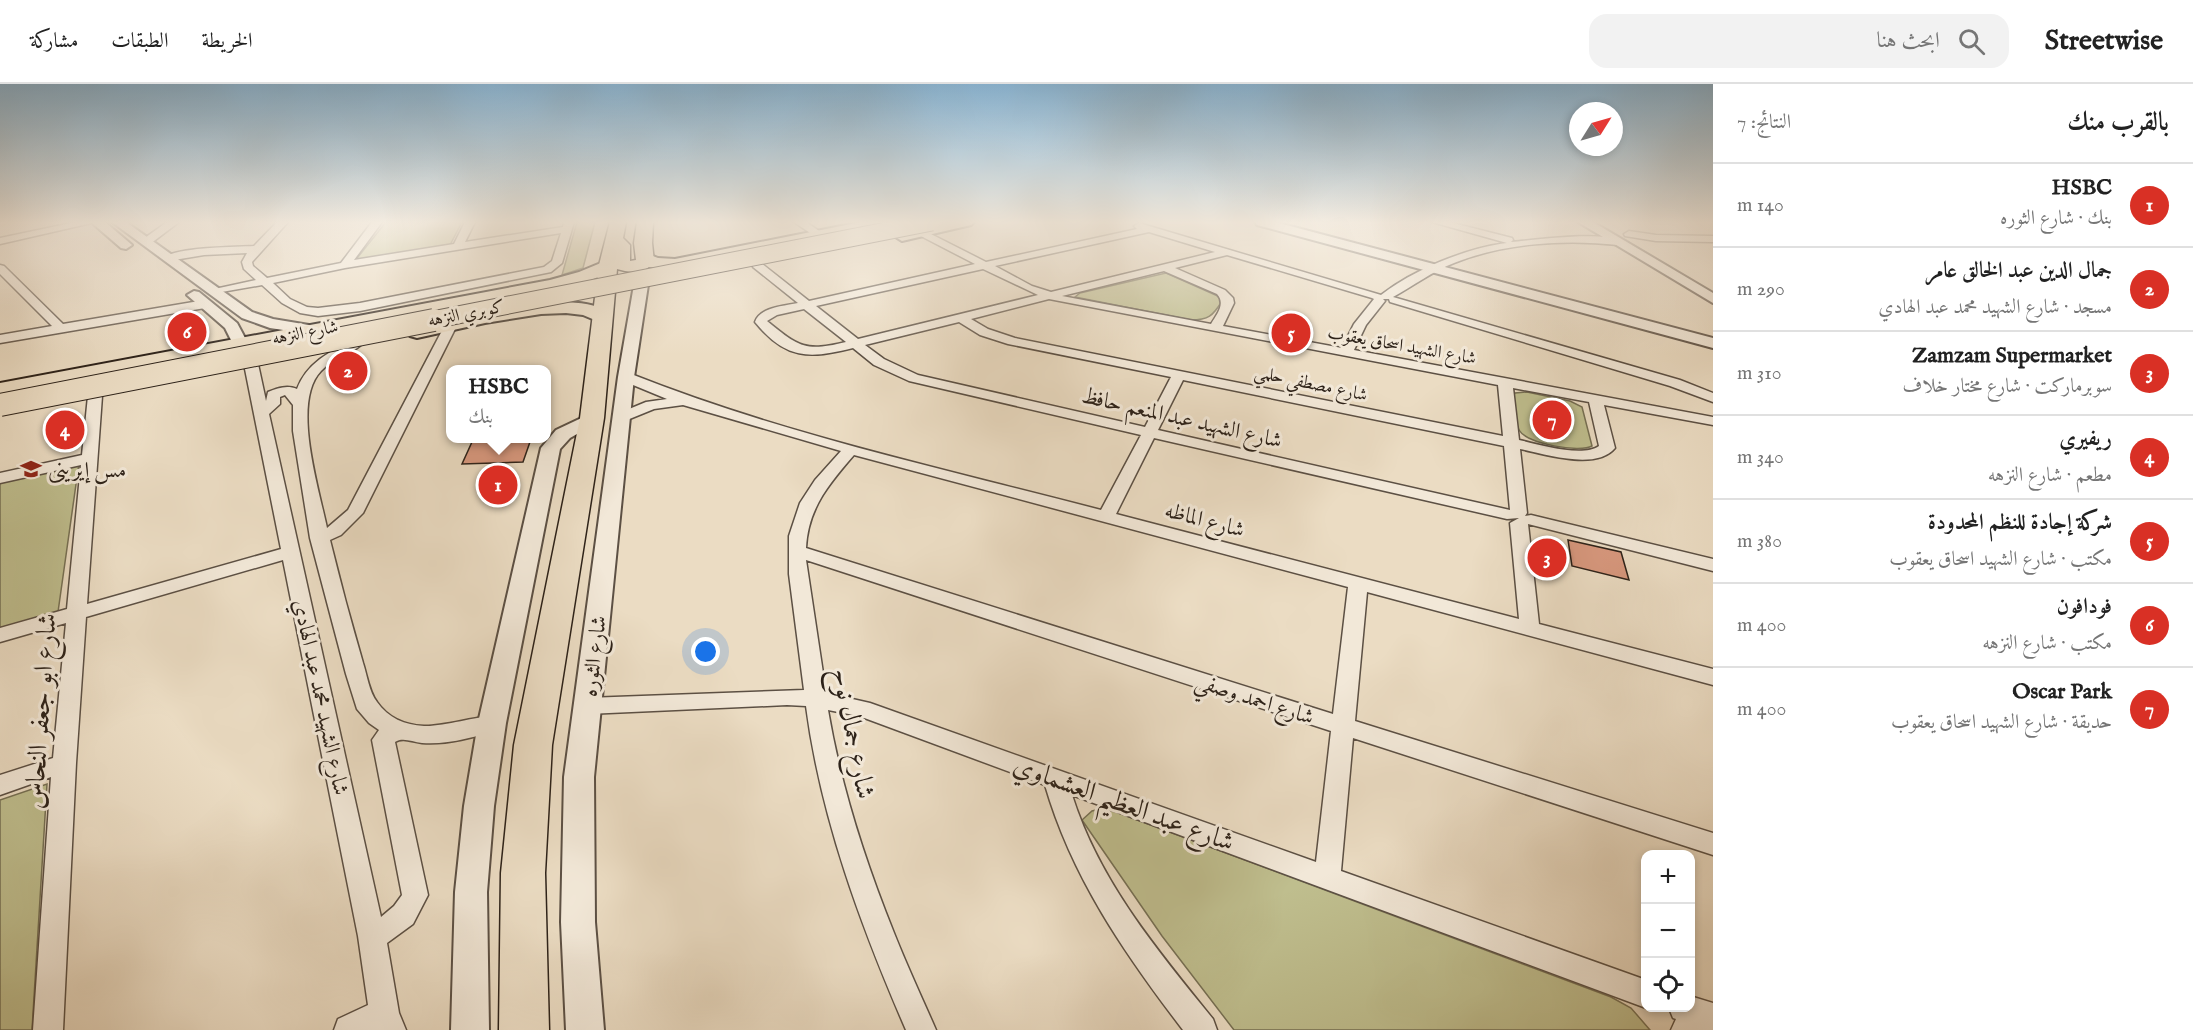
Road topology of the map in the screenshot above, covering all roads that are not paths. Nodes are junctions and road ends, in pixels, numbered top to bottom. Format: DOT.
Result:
graph roads {
  1 [pos="155,266"];
  2 [pos="177,266"];
  3 [pos="248,266"];
  4 [pos="340,266"];
  5 [pos="553,266"];
  6 [pos="589,266"];
  7 [pos="610,266"];
  8 [pos="617,266"];
  9 [pos="699,266"];
  10 [pos="709,266"];
  11 [pos="746,266"];
  12 [pos="754,266"];
  13 [pos="984,266"];
  14 [pos="1168,266"];
  15 [pos="1275,266"];
  16 [pos="1423,266"];
  17 [pos="1439,266"];
  18 [pos="1469,266"];
  19 [pos="1665,266"];
  20 [pos="1684,266"];
  21 [pos="1164,267"];
  22 [pos="0,269"];
  23 [pos="1434,269"];
  24 [pos="266,283"];
  25 [pos="1713,283"];
  26 [pos="641,285"];
  27 [pos="1048,296"];
  28 [pos="213,297"];
  29 [pos="1384,298"];
  30 [pos="1713,299"];
  31 [pos="466,301"];
  32 [pos="807,304"];
  33 [pos="602,317"];
  34 [pos="961,318"];
  35 [pos="255,319"];
  36 [pos="473,321"];
  37 [pos="451,325"];
  38 [pos="232,326"];
  39 [pos="61,328"];
  40 [pos="1215,329"];
  41 [pos="316,330"];
  42 [pos="1713,330"];
  43 [pos="0,339"];
  44 [pos="357,343"];
  45 [pos="1713,343"];
  46 [pos="242,344"];
  47 [pos="856,344"];
  48 [pos="1346,353"];
  49 [pos="251,364"];
  50 [pos="1179,375"];
  51 [pos="626,377"];
  52 [pos="1505,382"];
  53 [pos="0,390"];
  54 [pos="96,396"];
  55 [pos="0,397"];
  56 [pos="1713,398"];
  57 [pos="1595,399"];
  58 [pos="686,401"];
  59 [pos="300,404"];
  60 [pos="0,405"];
  61 [pos="262,412"];
  62 [pos="0,415"];
  63 [pos="607,418"];
  64 [pos="1713,421"];
  65 [pos="1149,433"];
  66 [pos="1511,443"];
  67 [pos="851,450"];
  68 [pos="92,458"];
  69 [pos="0,478"];
  70 [pos="1106,517"];
  71 [pos="1519,517"];
  72 [pos="319,538"];
  73 [pos="797,551"];
  74 [pos="291,552"];
  75 [pos="1713,565"];
  76 [pos="1358,584"];
  77 [pos="76,613"];
  78 [pos="1530,629"];
  79 [pos="0,635"];
  80 [pos="1713,677"];
  81 [pos="815,699"];
  82 [pos="587,706"];
  83 [pos="492,723"];
  84 [pos="1343,726"];
  85 [pos="398,730"];
  86 [pos="64,763"];
  87 [pos="1054,777"];
  88 [pos="0,785"];
  89 [pos="1713,844"];
  90 [pos="1327,877"];
  91 [pos="372,936"];
  92 [pos="1641,992"];
  93 [pos="388,1021"];
  94 [pos="48,1030"];
  95 [pos="349,1030"];
  96 [pos="470,1030"];
  97 [pos="524,1030"];
  98 [pos="585,1030"];
  99 [pos="921,1030"];
  100 [pos="1202,1030"];
  1 -- 28 [label="street"];
  2 -- 28 [label="street"];
  3 -- 24 [label="street"];
  4 -- 24 [label="street"];
  5 -- 24 [label="street"];
  6 -- 31 [label="main road, شارع النزهه"];
  7 -- 33 [label="highway, شارع الثوره"];
  8 -- 26 [label="main road"];
  9 -- 55 [label="main road, كوبري النزهه"];
  10 -- 60 [label="main road, كوبري النزهه, bridge"];
  11 -- 26 [label="main road"];
  12 -- 32 [label="street, شارع الشهيد عبد المنعم حافظ"];
  13 -- 27 [label="street, شارع الشهيد اسحاق يعقوب"];
  13 -- 32 [label="street"];
  14 -- 21 [label="street"];
  15 -- 29 [label="street"];
  16 -- 23 [label="street"];
  17 -- 23 [label="street"];
  18 -- 42 [label="street"];
  19 -- 30 [label="street"];
  20 -- 25 [label="street"];
  21 -- 27 [label="street"];
  21 -- 40 [label="street"];
  22 -- 39 [label="street"];
  23 -- 29 [label="street"];
  23 -- 45 [label="street"];
  24 -- 28 [label="street"];
  26 -- 51 [label="street, شارع الثوره"];
  27 -- 34 [label="street"];
  27 -- 40 [label="street, شارع الشهيد اسحاق يعقوب"];
  28 -- 35 [label="street"];
  28 -- 38 [label="street"];
  28 -- 39 [label="street"];
  29 -- 48 [label="street"];
  29 -- 56 [label="street"];
  31 -- 36 [label="main road"];
  31 -- 41 [label="main road, شارع النزهه"];
  32 -- 47 [label="street, شارع الشهيد عبد المنعم حافظ"];
  32 -- 47 [label="street"];
  33 -- 36 [label="main road, شارع النزهه"];
  33 -- 63 [label="highway, شارع الثوره"];
  34 -- 47 [label="street"];
  34 -- 50 [label="street, شارع مصطفي حلمي"];
  35 -- 38 [label="street"];
  35 -- 41 [label="street"];
  36 -- 37 [label="main road, شارع النزهه"];
  37 -- 44 [label="main road, شارع النزهه"];
  37 -- 72 [label="street"];
  38 -- 46 [label="street"];
  39 -- 43 [label="street"];
  40 -- 48 [label="street, شارع الشهيد اسحاق يعقوب"];
  41 -- 46 [label="main road, شارع النزهه"];
  44 -- 49 [label="main road, شارع النزهه"];
  44 -- 59 [label="street, شارع الشهيد محمد عبد الهادي"];
  46 -- 49 [label="street"];
  46 -- 53 [label="main road, شارع النزهه"];
  47 -- 65 [label="street, شارع الشهيد عبد المنعم حافظ"];
  48 -- 52 [label="street, شارع الشهيد اسحاق يعقوب"];
  49 -- 54 [label="main road, شارع النزهه"];
  49 -- 61 [label="street, شارع الشهيد محمد عبد الهادي"];
  50 -- 65 [label="street"];
  50 -- 66 [label="street, شارع مصطفي حلمي"];
  51 -- 58 [label="street, شارع الماظه"];
  51 -- 63 [label="street, شارع الثوره"];
  52 -- 57 [label="street, شارع الشهيد اسحاق يعقوب"];
  52 -- 66 [label="street"];
  54 -- 62 [label="main road, شارع النزهه"];
  54 -- 68 [label="street, شارع ابو جعفر النحاس"];
  57 -- 64 [label="street, شارع الشهيد اسحاق يعقوب"];
  57 -- 66 [label="street, شارع مصطفي حلمي"];
  58 -- 63 [label="street, شارع الماظه"];
  58 -- 67 [label="street, شارع الماظه"];
  59 -- 61 [label="street"];
  59 -- 72 [label="street, شارع الشهيد محمد عبد الهادي"];
  61 -- 74 [label="street, شارع الشهيد محمد عبد الهادي"];
  63 -- 82 [label="street, شارع الثوره"];
  63 -- 83 [label="street"];
  63 -- 97 [label="highway, شارع الثوره"];
  65 -- 70 [label="street"];
  65 -- 71 [label="street, شارع الشهيد عبد المنعم حافظ"];
  66 -- 71 [label="street"];
  67 -- 70 [label="street, شارع الماظه"];
  67 -- 73 [label="street, شارع جمال نوح"];
  68 -- 69 [label="street"];
  68 -- 77 [label="street, شارع ابو جعفر النحاس"];
  70 -- 76 [label="street, شارع الماظه"];
  71 -- 75 [label="street, شارع الشهيد عبد المنعم حافظ"];
  71 -- 78 [label="street"];
  72 -- 85 [label="street, شارع الشهيد محمد عبد الهادي"];
  73 -- 81 [label="street, شارع جمال نوح"];
  73 -- 84 [label="street, شارع احمد وصفي"];
  74 -- 77 [label="street"];
  74 -- 91 [label="street, شارع الشهيد محمد عبد الهادي"];
  76 -- 78 [label="street, شارع الماظه"];
  76 -- 84 [label="street"];
  77 -- 79 [label="street"];
  77 -- 86 [label="street, شارع ابو جعفر النحاس"];
  78 -- 80 [label="street, شارع الماظه"];
  81 -- 82 [label="street, شارع عبد العظيم العشماوي"];
  81 -- 87 [label="street, شارع عبد العظيم العشماوي"];
  81 -- 99 [label="street, شارع جمال نوح"];
  82 -- 98 [label="street, شارع الثوره"];
  83 -- 85 [label="street, شارع الشهيد محمد عبد الهادي"];
  83 -- 96 [label="street"];
  84 -- 89 [label="street, شارع احمد وصفي"];
  84 -- 90 [label="street"];
  85 -- 91 [label="street"];
  86 -- 88 [label="street"];
  86 -- 94 [label="street, شارع ابو جعفر النحاس"];
  87 -- 90 [label="street, شارع عبد العظيم العشماوي"];
  87 -- 100 [label="street"];
  90 -- 92 [label="street, شارع عبد العظيم العشماوي"];
  91 -- 93 [label="street, شارع الشهيد محمد عبد الهادي"];
  93 -- 95 [label="street"];
}
